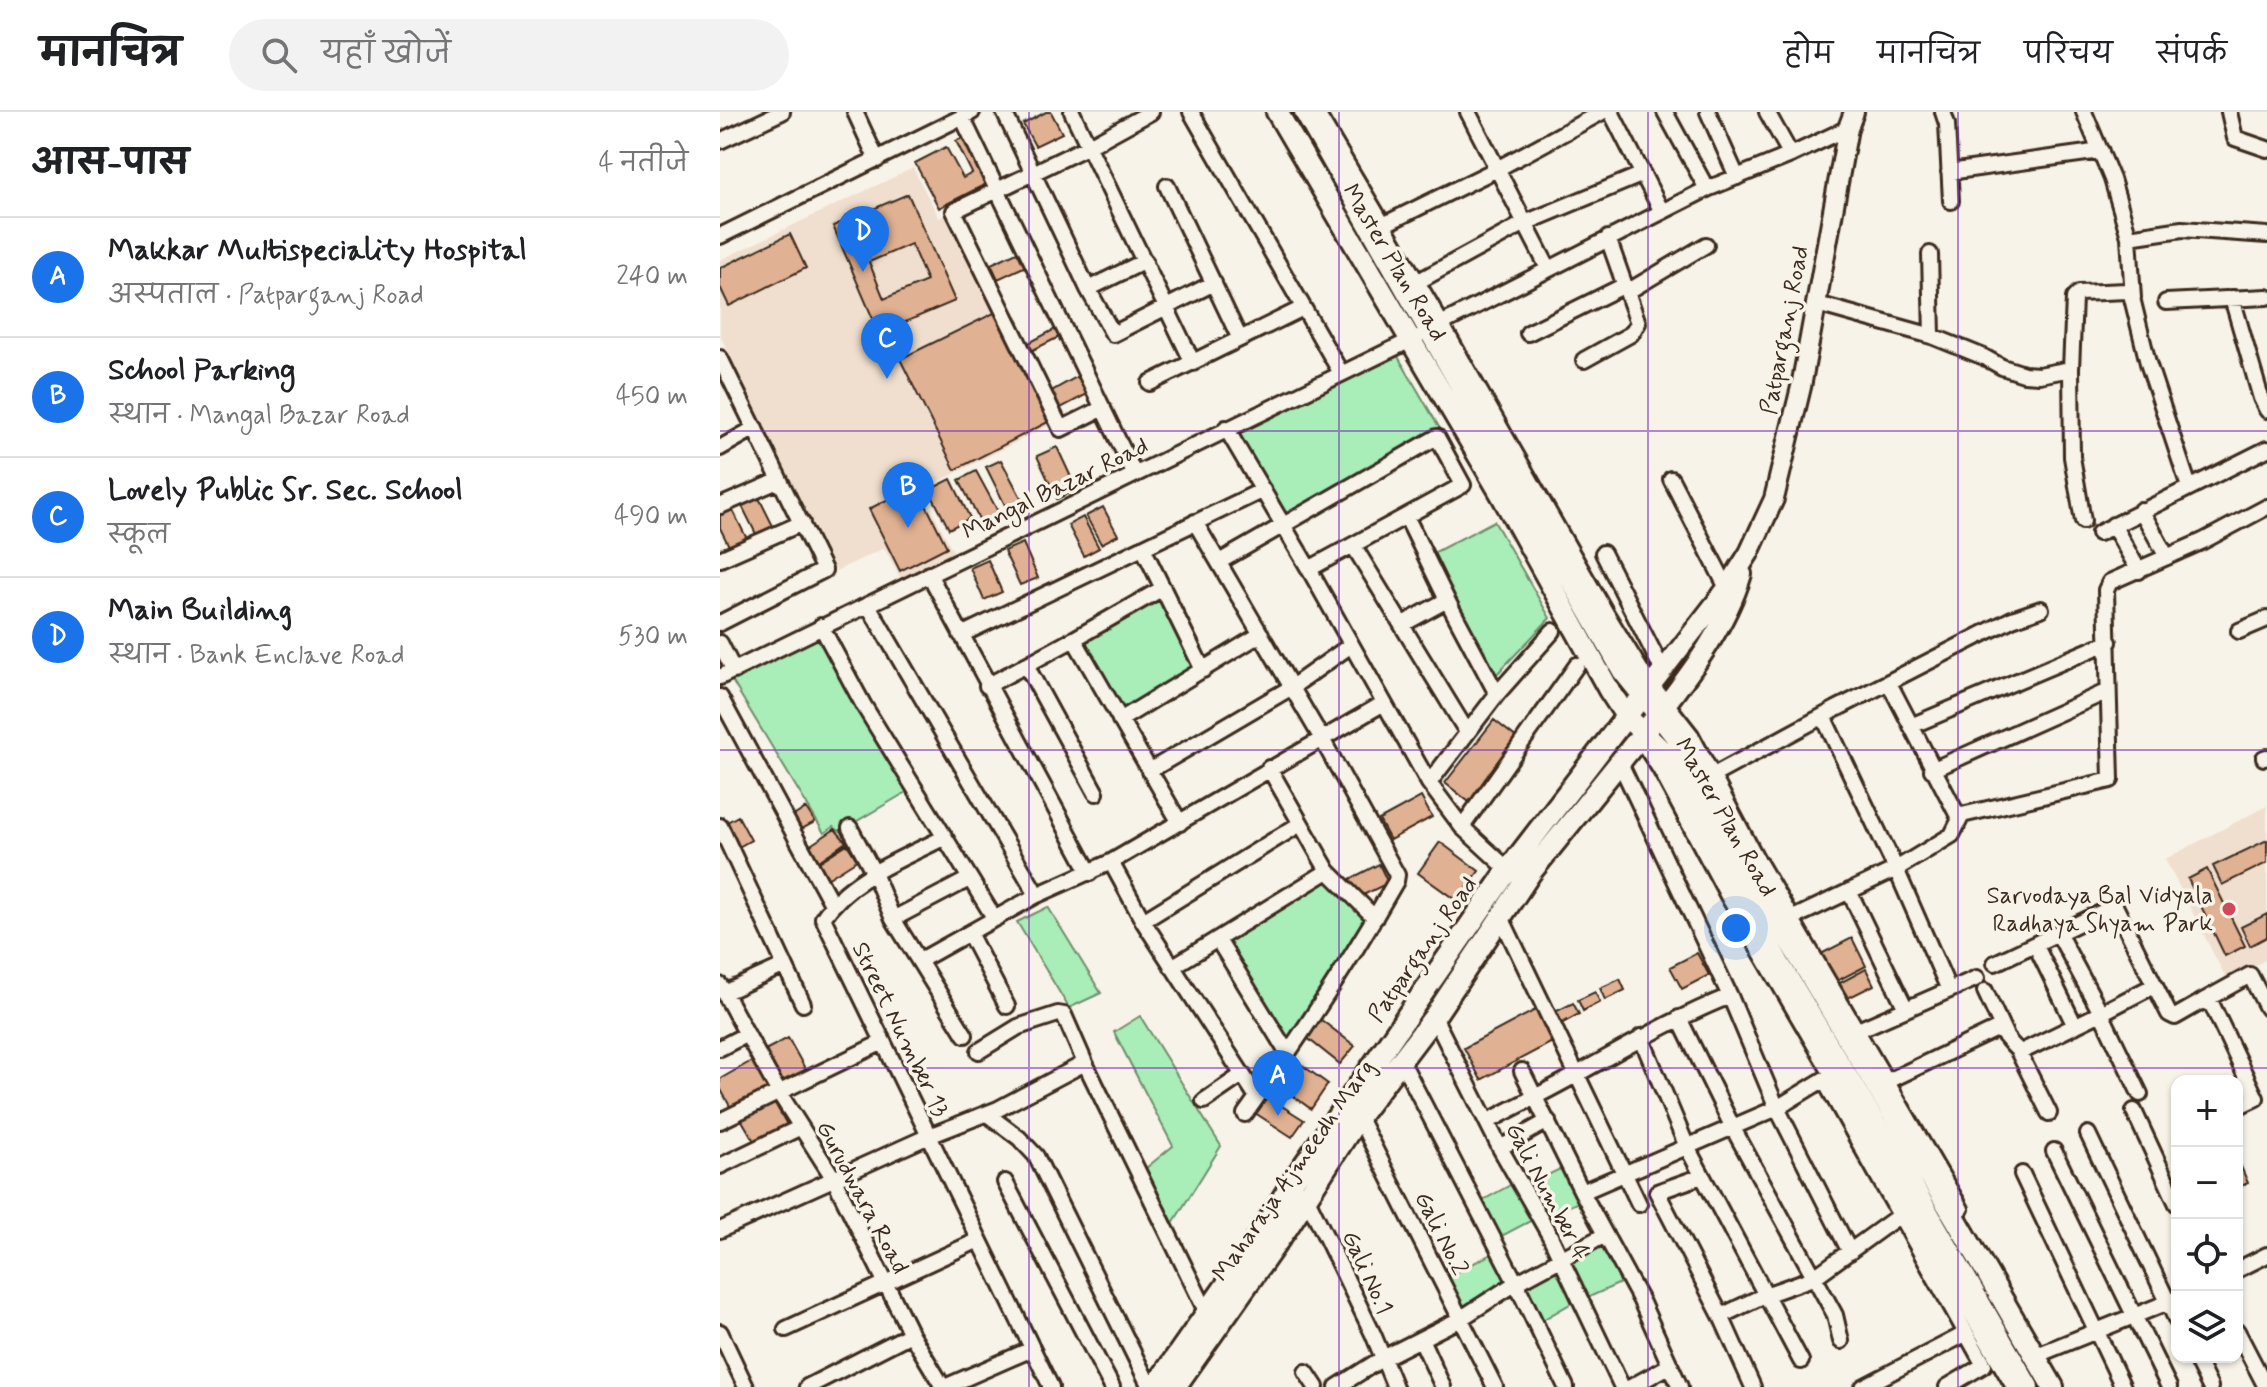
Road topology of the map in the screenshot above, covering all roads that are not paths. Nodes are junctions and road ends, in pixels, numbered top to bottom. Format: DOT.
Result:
graph roads {
  1 [pos="782,112"];
  2 [pos="855,112"];
  3 [pos="1004,112"];
  4 [pos="1072,112"];
  5 [pos="1151,112"];
  6 [pos="1191,112"];
  7 [pos="1277,112"];
  8 [pos="1305,112"];
  9 [pos="1316,112"];
  10 [pos="1468,112"];
  11 [pos="1602,112"];
  12 [pos="1611,112"];
  13 [pos="1665,112"];
  14 [pos="1708,112"];
  15 [pos="1767,112"];
  16 [pos="1943,112"];
  17 [pos="2084,112"];
  18 [pos="2229,112"];
  19 [pos="967,114"];
  20 [pos="1851,120"];
  21 [pos="720,141"];
  22 [pos="1089,146"];
  23 [pos="2267,149"];
  24 [pos="2101,151"];
  25 [pos="1791,155"];
  26 [pos="877,160"];
  27 [pos="1497,169"];
  28 [pos="1949,172"];
  29 [pos="1033,173"];
  30 [pos="1643,174"];
  31 [pos="1737,177"];
  32 [pos="1167,186"];
  33 [pos="1707,189"];
  34 [pos="997,190"];
  35 [pos="1951,201"];
  36 [pos="1662,212"];
  37 [pos="1525,223"];
  38 [pos="1383,225"];
  39 [pos="2267,235"];
  40 [pos="720,236"];
  41 [pos="2129,237"];
  42 [pos="1608,238"];
  43 [pos="1706,245"];
  44 [pos="1930,254"];
  45 [pos="1145,261"];
  46 [pos="1548,268"];
  47 [pos="1417,282"];
  48 [pos="1214,283"];
  49 [pos="1088,289"];
  50 [pos="1626,289"];
  51 [pos="2267,297"];
  52 [pos="2133,298"];
  53 [pos="2232,298"];
  54 [pos="2166,302"];
  55 [pos="1817,304"];
  56 [pos="1166,307"];
  57 [pos="1303,308"];
  58 [pos="1436,327"];
  59 [pos="1528,333"];
  60 [pos="1932,336"];
  61 [pos="1240,339"];
  62 [pos="1410,340"];
  63 [pos="720,358"];
  64 [pos="1584,360"];
  65 [pos="1193,363"];
  66 [pos="2071,369"];
  67 [pos="1341,373"];
  68 [pos="1150,383"];
  69 [pos="727,388"];
  70 [pos="1103,408"];
  71 [pos="2267,410"];
  72 [pos="755,428"];
  73 [pos="1226,428"];
  74 [pos="720,448"];
  75 [pos="2267,449"];
  76 [pos="1134,473"];
  77 [pos="1671,479"];
  78 [pos="780,480"];
  79 [pos="2189,487"];
  80 [pos="1263,490"];
  81 [pos="720,506"];
  82 [pos="2267,507"];
  83 [pos="2141,510"];
  84 [pos="1406,516"];
  85 [pos="2083,521"];
  86 [pos="1195,522"];
  87 [pos="802,523"];
  88 [pos="2113,525"];
  89 [pos="1284,526"];
  90 [pos="2099,533"];
  91 [pos="1353,545"];
  92 [pos="1143,548"];
  93 [pos="1603,553"];
  94 [pos="1749,553"];
  95 [pos="2167,557"];
  96 [pos="720,559"];
  97 [pos="1219,562"];
  98 [pos="1309,569"];
  99 [pos="2139,571"];
  100 [pos="929,574"];
  101 [pos="1163,588"];
  102 [pos="1727,588"];
  103 [pos="1447,600"];
  104 [pos="868,605"];
  105 [pos="2041,609"];
  106 [pos="2267,619"];
  107 [pos="720,623"];
  108 [pos="1403,624"];
  109 [pos="821,626"];
  110 [pos="1553,631"];
  111 [pos="2239,631"];
  112 [pos="1261,634"];
  113 [pos="961,635"];
  114 [pos="1074,639"];
  115 [pos="2109,642"];
  116 [pos="720,643"];
  117 [pos="1351,645"];
  118 [pos="1026,665"];
  119 [pos="1577,665"];
  120 [pos="1203,670"];
  121 [pos="727,674"];
  122 [pos="1889,683"];
  123 [pos="1652,684"];
  124 [pos="987,686"];
  125 [pos="1292,687"];
  126 [pos="2108,691"];
  127 [pos="1497,694"];
  128 [pos="720,697"];
  129 [pos="1384,703"];
  130 [pos="1662,709"];
  131 [pos="1626,716"];
  132 [pos="1823,716"];
  133 [pos="1120,720"];
  134 [pos="1911,726"];
  135 [pos="1467,732"];
  136 [pos="1643,736"];
  137 [pos="1322,739"];
  138 [pos="1620,763"];
  139 [pos="1269,768"];
  140 [pos="1932,770"];
  141 [pos="1149,771"];
  142 [pos="1712,776"];
  143 [pos="1429,783"];
  144 [pos="1096,793"];
  145 [pos="1959,818"];
  146 [pos="1180,823"];
  147 [pos="1300,824"];
  148 [pos="720,826"];
  149 [pos="1462,827"];
  150 [pos="850,828"];
  151 [pos="943,838"];
  152 [pos="1111,862"];
  153 [pos="1896,869"];
  154 [pos="1328,871"];
  155 [pos="874,873"];
  156 [pos="1090,873"];
  157 [pos="1516,876"];
  158 [pos="969,879"];
  159 [pos="1849,891"];
  160 [pos="1037,895"];
  161 [pos="832,904"];
  162 [pos="1501,917"];
  163 [pos="1375,918"];
  164 [pos="893,919"];
  165 [pos="995,919"];
  166 [pos="1791,919"];
  167 [pos="1143,921"];
  168 [pos="969,933"];
  169 [pos="2058,933"];
  170 [pos="1218,940"];
  171 [pos="2035,944"];
  172 [pos="919,961"];
  173 [pos="1995,963"];
  174 [pos="785,965"];
  175 [pos="1172,967"];
  176 [pos="2155,985"];
  177 [pos="722,989"];
  178 [pos="1949,990"];
  179 [pos="1730,996"];
  180 [pos="2203,1001"];
  181 [pos="803,1004"];
  182 [pos="1007,1006"];
  183 [pos="2267,1008"];
  184 [pos="1906,1009"];
  185 [pos="2101,1013"];
  186 [pos="1434,1017"];
  187 [pos="1679,1018"];
  188 [pos="2075,1026"];
  189 [pos="1856,1031"];
  190 [pos="747,1034"];
  191 [pos="2005,1034"];
  192 [pos="965,1035"];
  193 [pos="1641,1037"];
  194 [pos="883,1042"];
  195 [pos="720,1048"];
  196 [pos="979,1051"];
  197 [pos="2018,1051"];
  198 [pos="1288,1054"];
  199 [pos="1401,1060"];
  200 [pos="1085,1063"];
  201 [pos="1522,1071"];
  202 [pos="1578,1074"];
  203 [pos="1242,1075"];
  204 [pos="1828,1077"];
  205 [pos="1886,1082"];
  206 [pos="778,1091"];
  207 [pos="2140,1094"];
  208 [pos="1536,1096"];
  209 [pos="1257,1097"];
  210 [pos="1204,1101"];
  211 [pos="2243,1104"];
  212 [pos="1354,1108"];
  213 [pos="1777,1108"];
  214 [pos="2134,1111"];
  215 [pos="2049,1113"];
  216 [pos="987,1114"];
  217 [pos="1245,1114"];
  218 [pos="720,1121"];
  219 [pos="1548,1121"];
  220 [pos="1487,1122"];
  221 [pos="801,1127"];
  222 [pos="1733,1128"];
  223 [pos="2088,1134"];
  224 [pos="929,1136"];
  225 [pos="1687,1147"];
  226 [pos="1500,1148"];
  227 [pos="2054,1151"];
  228 [pos="720,1166"];
  229 [pos="1624,1171"];
  230 [pos="2022,1174"];
  231 [pos="1702,1176"];
  232 [pos="1295,1178"];
  233 [pos="834,1179"];
  234 [pos="1005,1182"];
  235 [pos="2171,1191"];
  236 [pos="1582,1192"];
  237 [pos="1307,1196"];
  238 [pos="1639,1204"];
  239 [pos="1900,1215"];
  240 [pos="720,1230"];
  241 [pos="1605,1235"];
  242 [pos="979,1240"];
  243 [pos="1850,1252"];
  244 [pos="2267,1255"];
  245 [pos="1560,1258"];
  246 [pos="2243,1267"];
  247 [pos="1813,1278"];
  248 [pos="884,1283"];
  249 [pos="1516,1283"];
  250 [pos="1765,1295"];
  251 [pos="2171,1298"];
  252 [pos="2171,1300"];
  253 [pos="1207,1313"];
  254 [pos="1721,1316"];
  255 [pos="2134,1316"];
  256 [pos="1460,1319"];
  257 [pos="786,1329"];
  258 [pos="720,1332"];
  259 [pos="2096,1332"];
  260 [pos="911,1334"];
  261 [pos="1965,1334"];
  262 [pos="1421,1339"];
  263 [pos="1841,1341"];
  264 [pos="2243,1343"];
  265 [pos="1032,1349"];
  266 [pos="2042,1353"];
  267 [pos="1383,1358"];
  268 [pos="1801,1361"];
  269 [pos="2198,1363"];
  270 [pos="1669,1366"];
  271 [pos="1306,1372"];
  272 [pos="746,1387"];
  273 [pos="807,1387"];
  274 [pos="944,1387"];
  275 [pos="1051,1387"];
  276 [pos="1112,1387"];
  277 [pos="1152,1387"];
  278 [pos="1175,1387"];
  279 [pos="1316,1387"];
  280 [pos="1337,1387"];
  281 [pos="1395,1387"];
  282 [pos="1443,1387"];
  283 [pos="1495,1387"];
  284 [pos="1566,1387"];
  285 [pos="1622,1387"];
  286 [pos="1631,1387"];
  287 [pos="1680,1387"];
  288 [pos="1753,1387"];
  289 [pos="1863,1387"];
  290 [pos="1947,1387"];
  291 [pos="2014,1387"];
  292 [pos="2028,1387"];
  293 [pos="2053,1387"];
  294 [pos="2062,1387"];
  295 [pos="2123,1387"];
  296 [pos="2169,1387"];
  297 [pos="2210,1387"];
  298 [pos="2266,1387"];
  1 -- 21 [label="street"];
  2 -- 26 [label="street"];
  3 -- 29 [label="street"];
  4 -- 22 [label="street"];
  5 -- 22 [label="street"];
  6 -- 57 [label="street"];
  7 -- 62 [label="main road, Master Plan Road"];
  8 -- 58 [label="main road, Master Plan Road"];
  9 -- 38 [label="street"];
  10 -- 27 [label="street"];
  11 -- 27 [label="street"];
  12 -- 30 [label="street"];
  13 -- 33 [label="street"];
  14 -- 31 [label="street"];
  15 -- 25 [label="street"];
  16 -- 28 [label="street"];
  17 -- 24 [label="street"];
  18 -- 23 [label="street"];
  19 -- 26 [label="street"];
  19 -- 34 [label="street"];
  20 -- 25 [label="street, Mangal Bazar Road"];
  20 -- 55 [label="street, Patparganj Road"];
  22 -- 29 [label="street"];
  22 -- 45 [label="street"];
  24 -- 28 [label="street"];
  24 -- 41 [label="street"];
  25 -- 31 [label="street, Mangal Bazar Road"];
  26 -- 40 [label="street"];
  27 -- 37 [label="street"];
  27 -- 38 [label="street"];
  28 -- 35 [label="street"];
  29 -- 34 [label="street"];
  29 -- 49 [label="street"];
  30 -- 36 [label="street"];
  30 -- 37 [label="street"];
  31 -- 33 [label="street, Mangal Bazar Road"];
  32 -- 48 [label="street"];
  33 -- 36 [label="street, Mangal Bazar Road"];
  34 -- 70 [label="street"];
  34 -- 70 [label="street"];
  36 -- 42 [label="street, Mangal Bazar Road"];
  37 -- 46 [label="street"];
  37 -- 47 [label="street"];
  38 -- 47 [label="street"];
  39 -- 41 [label="street"];
  41 -- 52 [label="street"];
  42 -- 46 [label="street, Mangal Bazar Road"];
  42 -- 50 [label="street"];
  43 -- 50 [label="street"];
  44 -- 60 [label="street"];
  45 -- 49 [label="street"];
  45 -- 56 [label="street"];
  46 -- 58 [label="street, Mangal Bazar Road"];
  47 -- 58 [label="street"];
  48 -- 56 [label="street"];
  48 -- 61 [label="street"];
  49 -- 56 [label="street"];
  50 -- 59 [label="street"];
  50 -- 64 [label="street"];
  51 -- 53 [label="street"];
  52 -- 66 [label="street"];
  52 -- 79 [label="street"];
  53 -- 54 [label="street"];
  53 -- 71 [label="street"];
  55 -- 60 [label="street"];
  55 -- 94 [label="street, Patparganj Road"];
  56 -- 65 [label="street"];
  57 -- 61 [label="street"];
  57 -- 67 [label="street"];
  58 -- 62 [label="street, Mangal Bazar Road"];
  58 -- 123 [label="main road, Master Plan Road"];
  60 -- 66 [label="street"];
  61 -- 65 [label="street"];
  62 -- 67 [label="street, Mangal Bazar Road"];
  62 -- 131 [label="main road, Master Plan Road"];
  63 -- 69 [label="street"];
  65 -- 68 [label="street"];
  66 -- 85 [label="street"];
  67 -- 73 [label="street, Mangal Bazar Road"];
  69 -- 72 [label="street"];
  70 -- 76 [label="street"];
  72 -- 74 [label="street"];
  72 -- 78 [label="street"];
  73 -- 76 [label="street, Mangal Bazar Road"];
  73 -- 80 [label="street"];
  75 -- 79 [label="street"];
  76 -- 100 [label="street, Mangal Bazar Road"];
  77 -- 102 [label="street"];
  78 -- 81 [label="street"];
  78 -- 87 [label="street"];
  79 -- 83 [label="street"];
  80 -- 86 [label="street"];
  80 -- 89 [label="street"];
  82 -- 95 [label="street"];
  83 -- 88 [label="street"];
  83 -- 95 [label="street"];
  84 -- 89 [label="street"];
  84 -- 91 [label="street"];
  84 -- 103 [label="street"];
  86 -- 92 [label="street"];
  86 -- 97 [label="street"];
  87 -- 96 [label="street"];
  87 -- 107 [label="street"];
  88 -- 90 [label="street"];
  88 -- 99 [label="street"];
  89 -- 97 [label="street"];
  89 -- 98 [label="street"];
  91 -- 98 [label="street"];
  91 -- 108 [label="street"];
  92 -- 101 [label="street"];
  92 -- 113 [label="street"];
  93 -- 123 [label="street"];
  94 -- 102 [label="street, Patparganj Road"];
  94 -- 130 [label="street, Patparganj Road"];
  95 -- 99 [label="street"];
  97 -- 112 [label="street"];
  98 -- 117 [label="street"];
  99 -- 115 [label="street"];
  100 -- 104 [label="street, Mangal Bazar Road"];
  100 -- 113 [label="street"];
  101 -- 114 [label="street"];
  101 -- 120 [label="street"];
  102 -- 123 [label="street, Patparganj Road"];
  103 -- 108 [label="street"];
  103 -- 127 [label="street"];
  104 -- 109 [label="street, Mangal Bazar Road"];
  104 -- 160 [label="street"];
  105 -- 122 [label="street"];
  106 -- 111 [label="street"];
  108 -- 135 [label="street"];
  109 -- 121 [label="street, Mangal Bazar Road"];
  109 -- 151 [label="street"];
  110 -- 127 [label="street"];
  112 -- 120 [label="street"];
  112 -- 125 [label="street"];
  113 -- 124 [label="street"];
  114 -- 118 [label="street"];
  114 -- 133 [label="street"];
  115 -- 126 [label="street"];
  115 -- 134 [label="street"];
  116 -- 121 [label="street"];
  117 -- 125 [label="street"];
  117 -- 129 [label="street"];
  118 -- 124 [label="street"];
  118 -- 144 [label="street"];
  119 -- 149 [label="street"];
  120 -- 133 [label="street"];
  122 -- 132 [label="street"];
  122 -- 134 [label="street"];
  123 -- 130 [label="main road, Master Plan Road"];
  123 -- 131 [label="main road, Patparganj Road"];
  124 -- 156 [label="street"];
  125 -- 137 [label="street"];
  125 -- 141 [label="street"];
  126 -- 140 [label="street"];
  126 -- 145 [label="street"];
  127 -- 135 [label="street"];
  128 -- 161 [label="street, Street Number 13"];
  129 -- 137 [label="street"];
  129 -- 143 [label="street"];
  130 -- 136 [label="main road, Maharaja Ajmeedh Marg"];
  130 -- 142 [label="street"];
  130 -- 293 [label="main road, Master Plan Road"];
  131 -- 136 [label="main road, Master Plan Road"];
  131 -- 157 [label="main road, Patparganj Road"];
  132 -- 142 [label="street"];
  132 -- 153 [label="street"];
  133 -- 141 [label="street"];
  134 -- 140 [label="street"];
  135 -- 143 [label="street"];
  136 -- 138 [label="main road, Maharaja Ajmeedh Marg"];
  136 -- 204 [label="street"];
  136 -- 292 [label="main road, Master Plan Road"];
  137 -- 139 [label="street"];
  137 -- 163 [label="street"];
  138 -- 157 [label="main road, Maharaja Ajmeedh Marg"];
  138 -- 179 [label="street"];
  139 -- 146 [label="street"];
  139 -- 147 [label="street"];
  140 -- 145 [label="street"];
  141 -- 146 [label="street"];
  142 -- 166 [label="street"];
  143 -- 149 [label="street"];
  145 -- 153 [label="street"];
  146 -- 152 [label="street"];
  147 -- 154 [label="street"];
  147 -- 167 [label="street"];
  148 -- 174 [label="street"];
  149 -- 157 [label="street"];
  150 -- 155 [label="street"];
  151 -- 155 [label="street"];
  151 -- 158 [label="street"];
  152 -- 156 [label="street"];
  152 -- 167 [label="street"];
  153 -- 159 [label="street"];
  153 -- 178 [label="street"];
  154 -- 163 [label="street"];
  154 -- 170 [label="street"];
  155 -- 161 [label="street"];
  155 -- 164 [label="street"];
  156 -- 160 [label="street"];
  157 -- 162 [label="main road, Maharaja Ajmeedh Marg"];
  157 -- 212 [label="main road, Patparganj Road"];
  158 -- 164 [label="street"];
  158 -- 165 [label="street"];
  159 -- 166 [label="street"];
  159 -- 184 [label="street"];
  160 -- 165 [label="street"];
  161 -- 194 [label="street, Street Number 13"];
  162 -- 186 [label="main road, Maharaja Ajmeedh Marg"];
  162 -- 202 [label="street"];
  163 -- 198 [label="street"];
  164 -- 172 [label="street"];
  165 -- 168 [label="street"];
  166 -- 189 [label="street"];
  167 -- 175 [label="street"];
  168 -- 172 [label="street"];
  168 -- 182 [label="street"];
  169 -- 171 [label="street"];
  169 -- 176 [label="street"];
  169 -- 185 [label="street"];
  170 -- 175 [label="street"];
  170 -- 198 [label="street"];
  171 -- 173 [label="street"];
  171 -- 188 [label="street"];
  172 -- 192 [label="street"];
  174 -- 177 [label="street"];
  174 -- 181 [label="street"];
  175 -- 203 [label="street"];
  176 -- 180 [label="street"];
  176 -- 185 [label="street"];
  177 -- 190 [label="street, Gurudwara Road"];
  178 -- 184 [label="street"];
  178 -- 191 [label="street"];
  179 -- 187 [label="street"];
  179 -- 213 [label="street"];
  180 -- 183 [label="street"];
  180 -- 211 [label="street"];
  184 -- 189 [label="street"];
  185 -- 188 [label="street"];
  185 -- 207 [label="street"];
  186 -- 199 [label="main road, Maharaja Ajmeedh Marg"];
  186 -- 220 [label="street, Gali Number 4"];
  187 -- 193 [label="street"];
  187 -- 222 [label="street"];
  188 -- 197 [label="street"];
  189 -- 205 [label="street"];
  190 -- 195 [label="street"];
  190 -- 206 [label="street, Gurudwara Road"];
  191 -- 197 [label="street"];
  191 -- 205 [label="street"];
  193 -- 202 [label="street"];
  193 -- 225 [label="street"];
  194 -- 206 [label="street"];
  194 -- 224 [label="street, Street Number 13"];
  196 -- 200 [label="street"];
  197 -- 215 [label="street"];
  198 -- 209 [label="street"];
  199 -- 212 [label="main road, Maharaja Ajmeedh Marg"];
  199 -- 249 [label="street"];
  200 -- 216 [label="street"];
  200 -- 253 [label="street"];
  201 -- 208 [label="street"];
  202 -- 208 [label="street"];
  202 -- 229 [label="street"];
  203 -- 209 [label="street"];
  203 -- 210 [label="street"];
  204 -- 213 [label="street"];
  204 -- 239 [label="street"];
  204 -- 291 [label="street"];
  205 -- 266 [label="street"];
  206 -- 218 [label="street"];
  206 -- 221 [label="street, Gurudwara Road"];
  208 -- 219 [label="street"];
  208 -- 220 [label="street"];
  209 -- 217 [label="street"];
  212 -- 232 [label="main road, Patparganj Road"];
  212 -- 237 [label="main road, Maharaja Ajmeedh Marg"];
  212 -- 256 [label="street, Gali No.2"];
  213 -- 222 [label="street"];
  213 -- 243 [label="street"];
  214 -- 235 [label="street"];
  216 -- 224 [label="street"];
  216 -- 277 [label="street"];
  219 -- 226 [label="street"];
  219 -- 236 [label="street"];
  220 -- 226 [label="street, Gali Number 4"];
  221 -- 228 [label="street"];
  221 -- 233 [label="street, Gurudwara Road"];
  222 -- 225 [label="street"];
  222 -- 247 [label="street"];
  223 -- 251 [label="street"];
  224 -- 233 [label="street"];
  224 -- 242 [label="street, Street Number 13"];
  225 -- 229 [label="street"];
  225 -- 231 [label="street"];
  226 -- 245 [label="street, Gali Number 4"];
  227 -- 255 [label="street"];
  229 -- 236 [label="street"];
  229 -- 238 [label="street"];
  230 -- 259 [label="street"];
  231 -- 250 [label="street"];
  231 -- 254 [label="street"];
  232 -- 237 [label="street, Gali No.1"];
  232 -- 253 [label="main road, Patparganj Road"];
  233 -- 240 [label="street"];
  233 -- 248 [label="street, Gurudwara Road"];
  234 -- 276 [label="street"];
  236 -- 241 [label="street"];
  237 -- 267 [label="street, Gali No.1"];
  237 -- 278 [label="main road, Maharaja Ajmeedh Marg"];
  239 -- 243 [label="street"];
  239 -- 261 [label="street"];
  241 -- 245 [label="street"];
  241 -- 270 [label="street"];
  242 -- 248 [label="street"];
  242 -- 265 [label="street, Street Number 13"];
  243 -- 247 [label="street"];
  244 -- 246 [label="street"];
  245 -- 249 [label="street"];
  245 -- 285 [label="street, Gali Number 4"];
  247 -- 250 [label="street"];
  247 -- 263 [label="street"];
  248 -- 257 [label="street"];
  248 -- 260 [label="street, Gurudwara Road"];
  249 -- 256 [label="street"];
  249 -- 284 [label="street"];
  250 -- 254 [label="street"];
  250 -- 268 [label="street"];
  252 -- 255 [label="street"];
  253 -- 277 [label="main road, Patparganj Road"];
  254 -- 288 [label="street"];
  255 -- 259 [label="street"];
  255 -- 296 [label="street"];
  256 -- 262 [label="street"];
  256 -- 283 [label="street, Gali No.2"];
  258 -- 272 [label="street"];
  259 -- 266 [label="street"];
  259 -- 295 [label="street"];
  260 -- 273 [label="street"];
  260 -- 274 [label="street, Gurudwara Road"];
  261 -- 289 [label="street"];
  261 -- 290 [label="street"];
  262 -- 267 [label="street"];
  262 -- 282 [label="street"];
  264 -- 298 [label="street"];
  265 -- 274 [label="street"];
  265 -- 275 [label="street, Street Number 13"];
  266 -- 294 [label="street"];
  267 -- 280 [label="street"];
  267 -- 281 [label="street, Gali No.1"];
  269 -- 297 [label="street"];
  270 -- 286 [label="street"];
  270 -- 287 [label="street"];
  271 -- 279 [label="street"];
}
